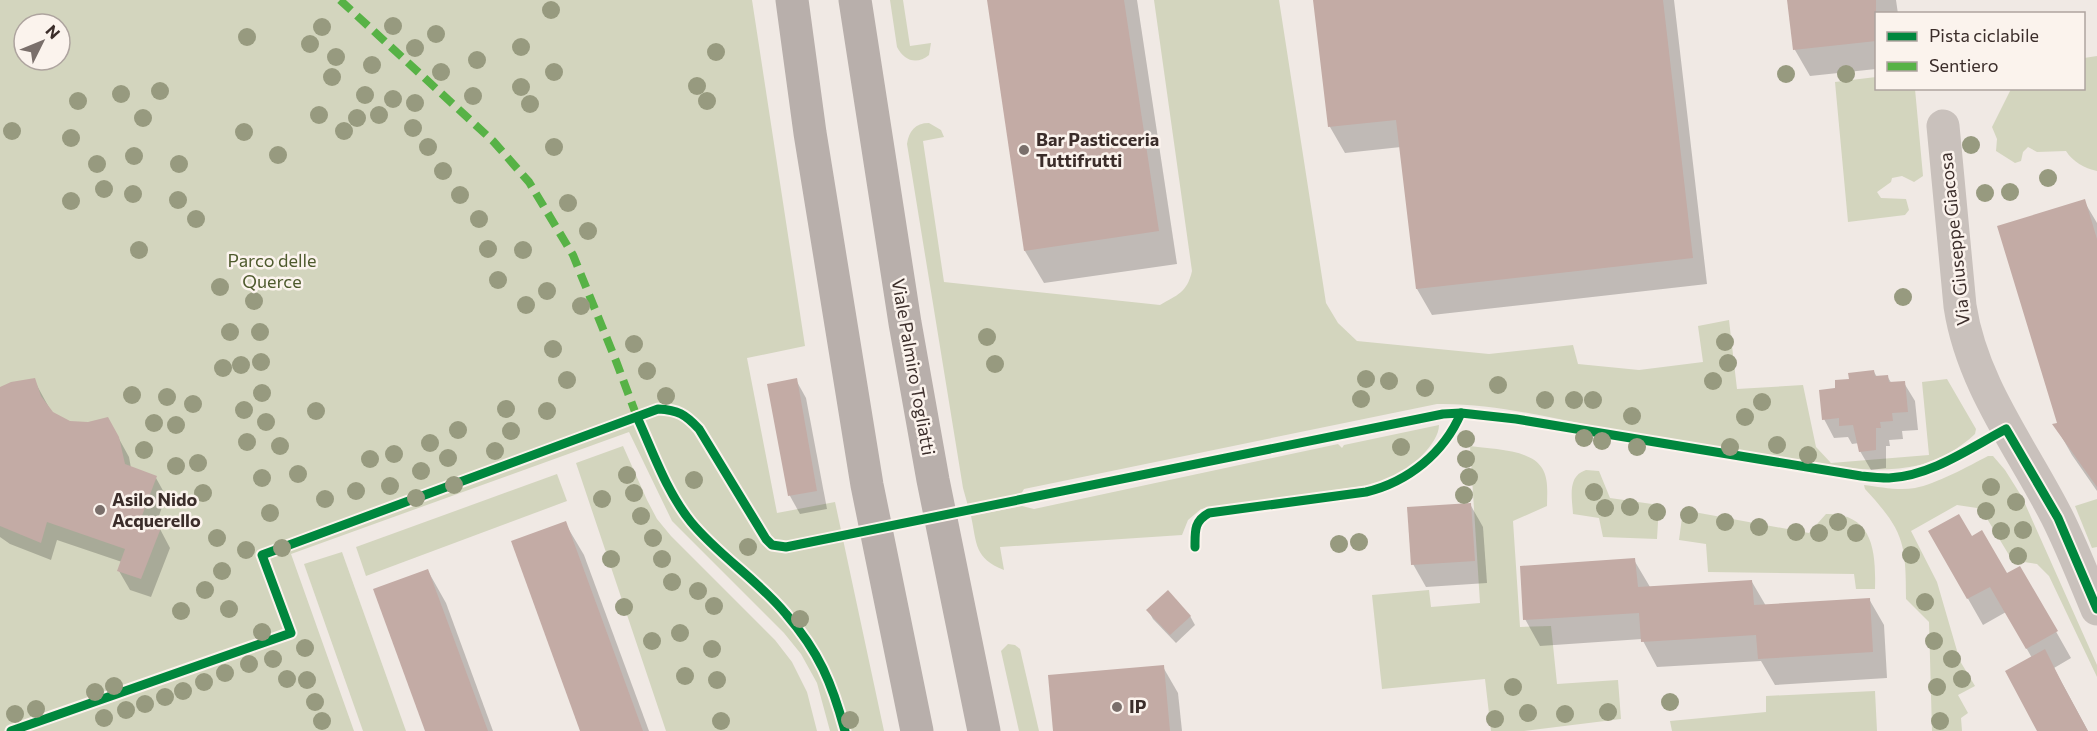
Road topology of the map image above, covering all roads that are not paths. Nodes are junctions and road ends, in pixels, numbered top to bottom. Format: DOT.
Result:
graph roads {
  1 [pos="792,0"];
  2 [pos="855,0"];
  3 [pos="1943,126"];
  4 [pos="2097,609"];
  5 [pos="917,731"];
  6 [pos="984,731"];
  1 -- 5 [label="main road"];
  2 -- 6 [label="main road, Viale Palmiro Togliatti"];
  3 -- 4 [label="street, Via Giuseppe Giacosa"];
}
